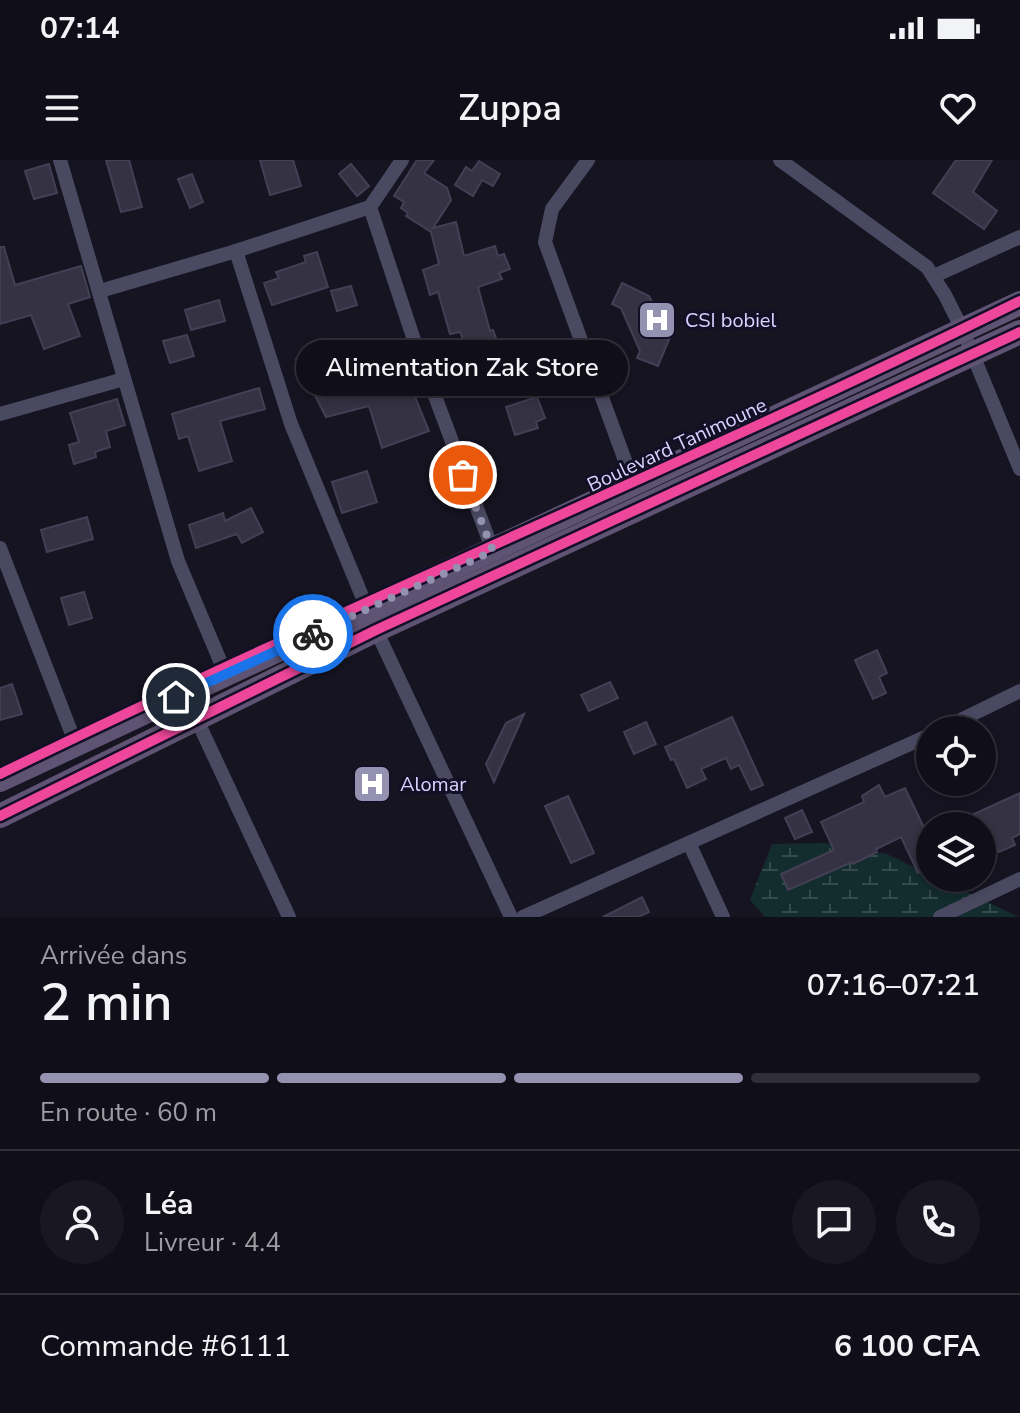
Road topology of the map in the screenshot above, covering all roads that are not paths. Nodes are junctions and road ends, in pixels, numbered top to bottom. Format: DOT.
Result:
graph roads {
  1 [pos="60,160"];
  2 [pos="402,160"];
  3 [pos="588,160"];
  4 [pos="780,160"];
  5 [pos="370,207"];
  6 [pos="1020,237"];
  7 [pos="236,251"];
  8 [pos="934,276"];
  9 [pos="100,291"];
  10 [pos="1020,303"];
  11 [pos="963,331"];
  12 [pos="1020,332"];
  13 [pos="973,355"];
  14 [pos="124,379"];
  15 [pos="0,414"];
  16 [pos="1020,469"];
  17 [pos="634,485"];
  18 [pos="0,548"];
  19 [pos="493,551"];
  20 [pos="2,564"];
  21 [pos="372,619"];
  22 [pos="226,675"];
  23 [pos="1020,691"];
  24 [pos="969,716"];
  25 [pos="197,720"];
  26 [pos="916,741"];
  27 [pos="75,742"];
  28 [pos="0,780"];
  29 [pos="0,816"];
  30 [pos="689,843"];
  31 [pos="1020,879"];
  32 [pos="289,917"];
  33 [pos="511,917"];
  34 [pos="523,917"];
  35 [pos="723,917"];
  36 [pos="940,917"];
  1 -- 9 [label="street"];
  2 -- 5 [label="street"];
  3 -- 17 [label="street"];
  4 -- 8 [label="street"];
  5 -- 7 [label="street"];
  5 -- 19 [label="street"];
  6 -- 8 [label="street"];
  7 -- 9 [label="street"];
  7 -- 21 [label="street"];
  8 -- 11 [label="street"];
  9 -- 14 [label="street"];
  10 -- 11 [label="main road, Boulevard Tanimoune"];
  11 -- 13 [label="street"];
  11 -- 17 [label="main road, Boulevard Tanimoune"];
  12 -- 13 [label="main road, Boulevard Tanimoune"];
  13 -- 16 [label="street"];
  13 -- 21 [label="main road, Boulevard Tanimoune"];
  14 -- 15 [label="street"];
  14 -- 22 [label="street"];
  17 -- 19 [label="main road, Boulevard Tanimoune"];
  18 -- 20 [label="street"];
  19 -- 21 [label="main road, Boulevard Tanimoune"];
  20 -- 27 [label="street"];
  21 -- 22 [label="main road, Boulevard Tanimoune"];
  21 -- 25 [label="main road, Boulevard Tanimoune"];
  21 -- 33 [label="street"];
  22 -- 27 [label="main road, Boulevard Tanimoune"];
  23 -- 24 [label="street"];
  25 -- 29 [label="main road, Boulevard Tanimoune"];
  25 -- 32 [label="street"];
  26 -- 30 [label="street"];
  27 -- 28 [label="main road, Boulevard Tanimoune"];
  30 -- 34 [label="street"];
  30 -- 35 [label="street"];
  31 -- 36 [label="street"];
}
